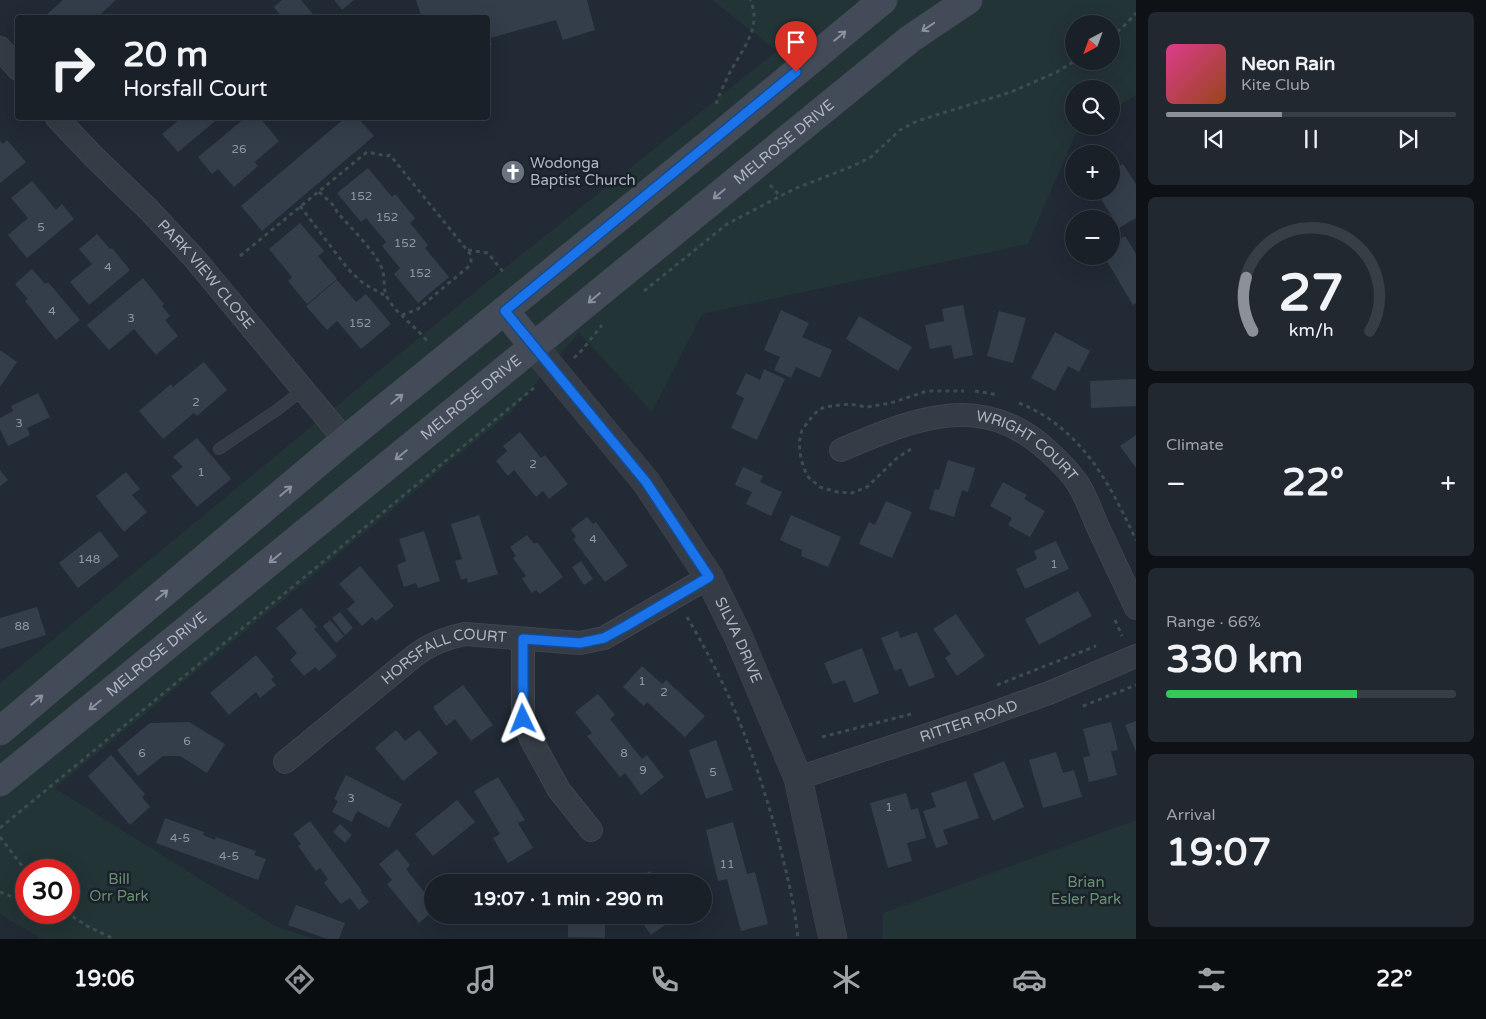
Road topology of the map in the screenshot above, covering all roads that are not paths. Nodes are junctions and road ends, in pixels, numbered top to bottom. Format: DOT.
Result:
graph roads {
  1 [pos="883,0"];
  2 [pos="968,0"];
  3 [pos="0,48"];
  4 [pos="15,66"];
  5 [pos="59,120"];
  6 [pos="505,311"];
  7 [pos="534,347"];
  8 [pos="304,389"];
  9 [pos="345,440"];
  10 [pos="219,450"];
  11 [pos="841,450"];
  12 [pos="709,577"];
  13 [pos="1136,608"];
  14 [pos="523,639"];
  15 [pos="1136,656"];
  16 [pos="0,731"];
  17 [pos="285,762"];
  18 [pos="4,770"];
  19 [pos="798,778"];
  20 [pos="591,830"];
  21 [pos="834,939"];
  6 -- 1 [label="main road, one-way"];
  2 -- 7 [label="main road, MELROSE DRIVE, one-way"];
  3 -- 4 [label="street"];
  5 -- 8 [label="street, PARK VIEW CLOSE"];
  6 -- 7 [label="main road, SILVA DRIVE"];
  9 -- 6 [label="main road, one-way"];
  7 -- 12 [label="street, SILVA DRIVE"];
  7 -- 18 [label="main road, MELROSE DRIVE, one-way"];
  8 -- 9 [label="street, PARK VIEW CLOSE"];
  8 -- 10 [label="lane"];
  16 -- 9 [label="main road, one-way"];
  11 -- 13 [label="street, WRIGHT COURT"];
  12 -- 14 [label="street, HORSFALL COURT"];
  12 -- 19 [label="street, SILVA DRIVE"];
  14 -- 17 [label="street, HORSFALL COURT"];
  14 -- 20 [label="street"];
  15 -- 19 [label="street, RITTER ROAD"];
  19 -- 21 [label="street, SILVA DRIVE"];
}
